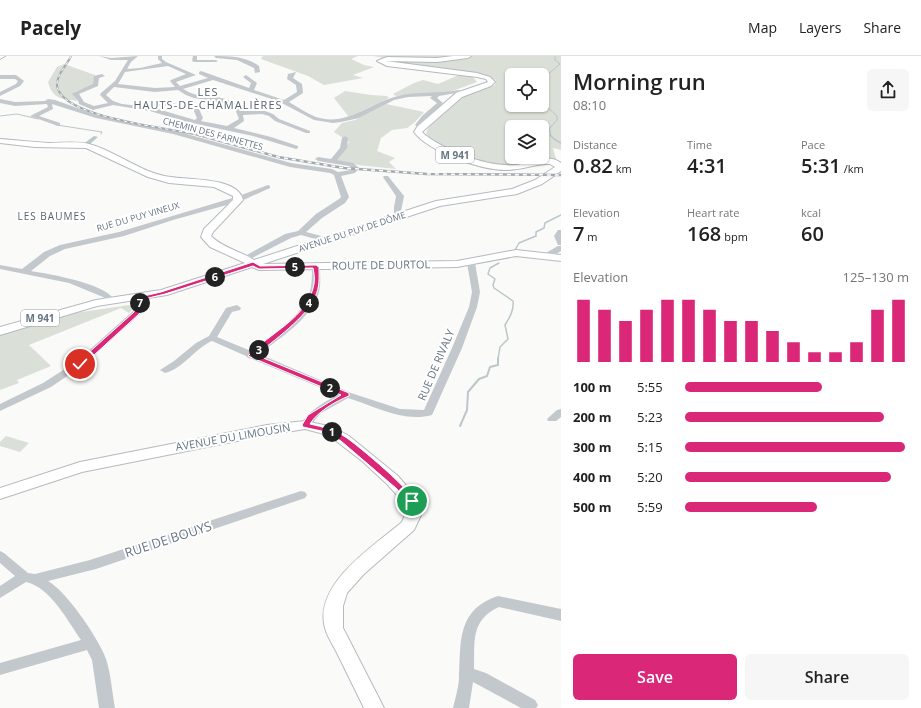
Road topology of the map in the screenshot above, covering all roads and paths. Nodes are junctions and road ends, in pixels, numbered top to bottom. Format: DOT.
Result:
graph roads {
  1 [pos="101,56"];
  2 [pos="195,56"];
  3 [pos="464,56"];
  4 [pos="468,56"];
  5 [pos="134,57"];
  6 [pos="216,58"];
  7 [pos="161,59"];
  8 [pos="378,61"];
  9 [pos="212,67"];
  10 [pos="99,70"];
  11 [pos="123,71"];
  12 [pos="196,72"];
  13 [pos="257,72"];
  14 [pos="294,73"];
  15 [pos="107,76"];
  16 [pos="120,76"];
  17 [pos="246,77"];
  18 [pos="0,78"];
  19 [pos="211,78"];
  20 [pos="114,85"];
  21 [pos="239,86"];
  22 [pos="179,88"];
  23 [pos="252,90"];
  24 [pos="0,94"];
  25 [pos="435,96"];
  26 [pos="452,97"];
  27 [pos="0,101"];
  28 [pos="48,101"];
  29 [pos="286,101"];
  30 [pos="114,103"];
  31 [pos="183,107"];
  32 [pos="150,109"];
  33 [pos="196,109"];
  34 [pos="240,113"];
  35 [pos="196,122"];
  36 [pos="58,124"];
  37 [pos="418,125"];
  38 [pos="227,129"];
  39 [pos="308,132"];
  40 [pos="345,138"];
  41 [pos="0,141"];
  42 [pos="296,147"];
  43 [pos="318,159"];
  44 [pos="333,161"];
  45 [pos="558,170"];
  46 [pos="337,174"];
  47 [pos="386,177"];
  48 [pos="268,187"];
  49 [pos="238,198"];
  50 [pos="399,216"];
  51 [pos="561,232"];
  52 [pos="301,233"];
  53 [pos="326,240"];
  54 [pos="561,242"];
  55 [pos="561,248"];
  56 [pos="547,256"];
  57 [pos="561,258"];
  58 [pos="249,261"];
  59 [pos="471,263"];
  60 [pos="0,266"];
  61 [pos="316,267"];
  62 [pos="25,271"];
  63 [pos="140,298"];
  64 [pos="106,301"];
  65 [pos="80,307"];
  66 [pos="237,308"];
  67 [pos="0,330"];
  68 [pos="212,338"];
  69 [pos="251,356"];
  70 [pos="165,370"];
  71 [pos="347,395"];
  72 [pos="0,408"];
  73 [pos="561,412"];
  74 [pos="552,419"];
  75 [pos="305,425"];
  76 [pos="0,494"];
  77 [pos="301,495"];
  78 [pos="0,556"];
  79 [pos="29,578"];
  80 [pos="0,593"];
  81 [pos="561,615"];
  82 [pos="91,643"];
  83 [pos="0,669"];
  84 [pos="467,673"];
  85 [pos="530,705"];
  86 [pos="107,708"];
  87 [pos="374,708"];
  88 [pos="461,708"];
  1 -- 5 [label="street"];
  2 -- 6 [label="street"];
  3 -- 8 [label="main road"];
  4 -- 8 [label="main road"];
  5 -- 11 [label="street"];
  6 -- 9 [label="street"];
  6 -- 13 [label="street"];
  7 -- 11 [label="street"];
  7 -- 12 [label="street"];
  7 -- 12 [label="street"];
  8 -- 26 [label="main road, M 941"];
  10 -- 15 [label="street"];
  11 -- 16 [label="street"];
  12 -- 19 [label="street"];
  12 -- 21 [label="street"];
  12 -- 22 [label="street"];
  14 -- 29 [label="street"];
  15 -- 16 [label="street"];
  15 -- 30 [label="street"];
  16 -- 20 [label="street"];
  17 -- 23 [label="street"];
  18 -- 24 [label="street"];
  19 -- 21 [label="street"];
  19 -- 22 [label="street"];
  20 -- 22 [label="street"];
  20 -- 30 [label="street"];
  21 -- 23 [label="street"];
  22 -- 34 [label="street"];
  23 -- 29 [label="street"];
  25 -- 26 [label="street"];
  25 -- 26 [label="street"];
  25 -- 29 [label="street"];
  25 -- 37 [label="street"];
  26 -- 37 [label="main road, M 941"];
  26 -- 45 [label="main road, M 941"];
  27 -- 28 [label="street, CHEMIN DES FARNETTES"];
  28 -- 36 [label="street"];
  28 -- 46 [label="street, CHEMIN DES FARNETTES"];
  30 -- 32 [label="street"];
  31 -- 32 [label="street"];
  32 -- 35 [label="street"];
  33 -- 35 [label="street"];
  34 -- 38 [label="street"];
  34 -- 39 [label="street"];
  35 -- 38 [label="street"];
  37 -- 45 [label="main road, M 941"];
  38 -- 42 [label="street"];
  40 -- 44 [label="street"];
  41 -- 49 [label="main road"];
  43 -- 44 [label="street"];
  44 -- 46 [label="street"];
  45 -- 50 [label="main road, AVENUE DU PUY DE DÔME / M 941"];
  46 -- 52 [label="street"];
  47 -- 50 [label="street"];
  48 -- 49 [label="street, RUE DU PUY VINEUX"];
  49 -- 58 [label="main road"];
  49 -- 62 [label="street, RUE DU PUY VINEUX"];
  50 -- 53 [label="main road, AVENUE DU PUY DE DÔME / M 941"];
  51 -- 54 [label="street"];
  52 -- 53 [label="street"];
  52 -- 58 [label="street"];
  53 -- 58 [label="main road, AVENUE DU PUY DE DÔME / M 941"];
  55 -- 56 [label="street"];
  56 -- 57 [label="main road, ROUTE DE DURTOL"];
  56 -- 59 [label="main road, ROUTE DE DURTOL"];
  58 -- 61 [label="main road, ROUTE DE DURTOL"];
  58 -- 63 [label="main road, AVENUE DU PUY DE DÔME / M 941"];
  59 -- 61 [label="main road, ROUTE DE DURTOL"];
  59 -- 71 [label="street, RUE DE RIVALY"];
  60 -- 62 [label="street"];
  61 -- 69 [label="street"];
  62 -- 64 [label="street"];
  63 -- 64 [label="main road, AVENUE DU PUY DE DÔME / M 941"];
  63 -- 65 [label="main road, AVENUE DU PUY DE DÔME / M 941"];
  63 -- 72 [label="street"];
  64 -- 65 [label="main road, AVENUE DU PUY DE DÔME / M 941"];
  65 -- 67 [label="main road, AVENUE DU PUY DE DÔME / M 941"];
  66 -- 68 [label="street"];
  68 -- 69 [label="street"];
  68 -- 70 [label="street"];
  69 -- 71 [label="street"];
  71 -- 75 [label="street"];
  73 -- 74 [label="street"];
  75 -- 76 [label="main road, AVENUE DU LIMOUSIN"];
  75 -- 87 [label="main road, AVENUE DU LIMOUSIN"];
  77 -- 79 [label="street, RUE DE BOUYS"];
  78 -- 79 [label="street"];
  79 -- 80 [label="street, RUE DE BOUYS"];
  79 -- 82 [label="street"];
  81 -- 84 [label="street"];
  82 -- 83 [label="street"];
  82 -- 86 [label="street"];
  84 -- 85 [label="street"];
  84 -- 88 [label="street"];
}
